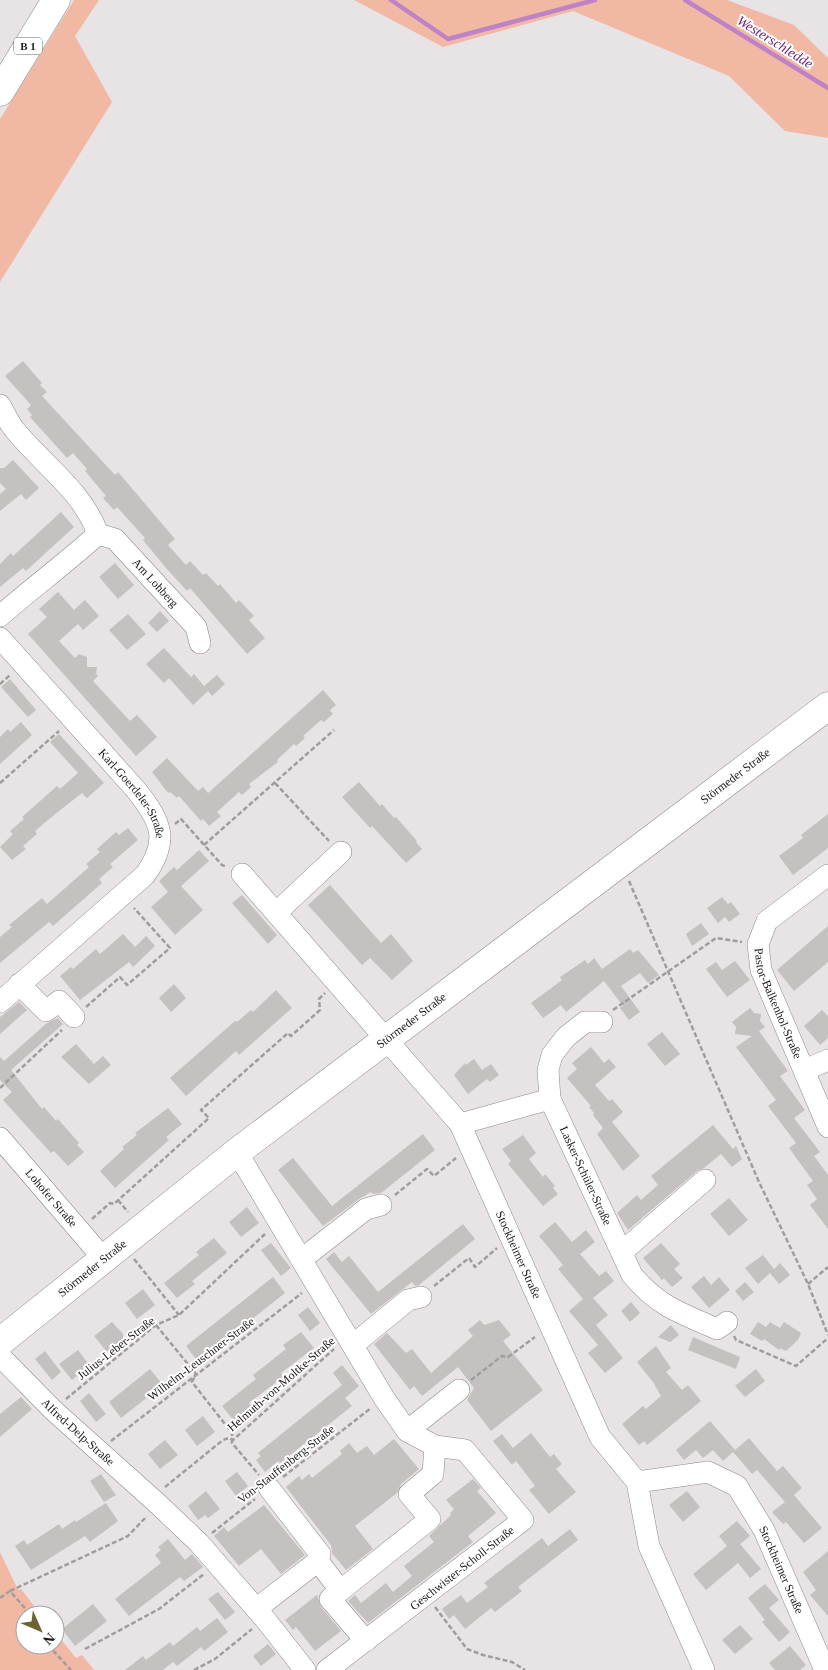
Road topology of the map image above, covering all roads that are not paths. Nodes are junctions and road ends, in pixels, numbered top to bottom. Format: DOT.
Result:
graph roads {
  1 [pos="56,0"];
  2 [pos="0,92"];
  3 [pos="0,405"];
  4 [pos="6,430"];
  5 [pos="98,534"];
  6 [pos="0,616"];
  7 [pos="0,638"];
  8 [pos="200,643"];
  9 [pos="828,706"];
  10 [pos="341,853"];
  11 [pos="242,874"];
  12 [pos="828,875"];
  13 [pos="276,913"];
  14 [pos="19,984"];
  15 [pos="0,1002"];
  16 [pos="74,1017"];
  17 [pos="602,1022"];
  18 [pos="386,1038"];
  19 [pos="828,1060"];
  20 [pos="805,1070"];
  21 [pos="550,1099"];
  22 [pos="460,1124"];
  23 [pos="828,1127"];
  24 [pos="0,1138"];
  25 [pos="237,1152"];
  26 [pos="705,1180"];
  27 [pos="381,1205"];
  28 [pos="112,1251"];
  29 [pos="622,1252"];
  30 [pos="302,1259"];
  31 [pos="421,1296"];
  32 [pos="727,1322"];
  33 [pos="0,1342"];
  34 [pos="353,1345"];
  35 [pos="0,1356"];
  36 [pos="458,1390"];
  37 [pos="407,1431"];
  38 [pos="435,1446"];
  39 [pos="637,1482"];
  40 [pos="269,1488"];
  41 [pos="318,1562"];
  42 [pos="340,1590"];
  43 [pos="260,1614"];
  44 [pos="366,1641"];
  45 [pos="305,1670"];
  46 [pos="327,1670"];
  47 [pos="704,1670"];
  48 [pos="825,1670"];
  1 -- 2 [label="main road, B 1"];
  3 -- 4 [label="street"];
  4 -- 5 [label="street"];
  5 -- 6 [label="street"];
  5 -- 8 [label="street, Am Lohberg"];
  7 -- 14 [label="street, Karl-Goerdeler-Straße"];
  9 -- 18 [label="main road, Störmeder Straße"];
  10 -- 13 [label="street"];
  11 -- 13 [label="street, Stockheimer Straße"];
  12 -- 20 [label="street, Pastor-Balkenhol-Straße"];
  13 -- 18 [label="street, Stockheimer Straße"];
  14 -- 15 [label="street, Karl-Goerdeler-Straße"];
  14 -- 16 [label="street"];
  17 -- 21 [label="street, Lasker-Schüler-Straße"];
  18 -- 22 [label="street, Stockheimer Straße"];
  18 -- 25 [label="main road, Störmeder Straße"];
  19 -- 20 [label="street"];
  20 -- 23 [label="street, Pastor-Balkenhol-Straße"];
  21 -- 22 [label="street"];
  21 -- 29 [label="street, Lasker-Schüler-Straße"];
  22 -- 39 [label="street, Stockheimer Straße"];
  24 -- 28 [label="street, Lohofer Straße"];
  25 -- 28 [label="main road, Störmeder Straße"];
  25 -- 30 [label="street"];
  26 -- 29 [label="street"];
  27 -- 30 [label="street"];
  28 -- 33 [label="main road, Störmeder Straße"];
  29 -- 32 [label="street, Lasker-Schüler-Straße"];
  30 -- 34 [label="street"];
  31 -- 34 [label="street"];
  34 -- 37 [label="street"];
  35 -- 43 [label="street, Alfred-Delp-Straße"];
  36 -- 37 [label="street"];
  37 -- 38 [label="street"];
  38 -- 42 [label="street"];
  38 -- 44 [label="street, Geschwister-Scholl-Straße"];
  39 -- 47 [label="street, Stockheimer Straße"];
  39 -- 48 [label="street, Stockheimer Straße"];
  40 -- 41 [label="street"];
  41 -- 42 [label="street"];
  41 -- 43 [label="street"];
  42 -- 44 [label="street"];
  43 -- 45 [label="street, Alfred-Delp-Straße"];
  44 -- 46 [label="street, Geschwister-Scholl-Straße"];
}
